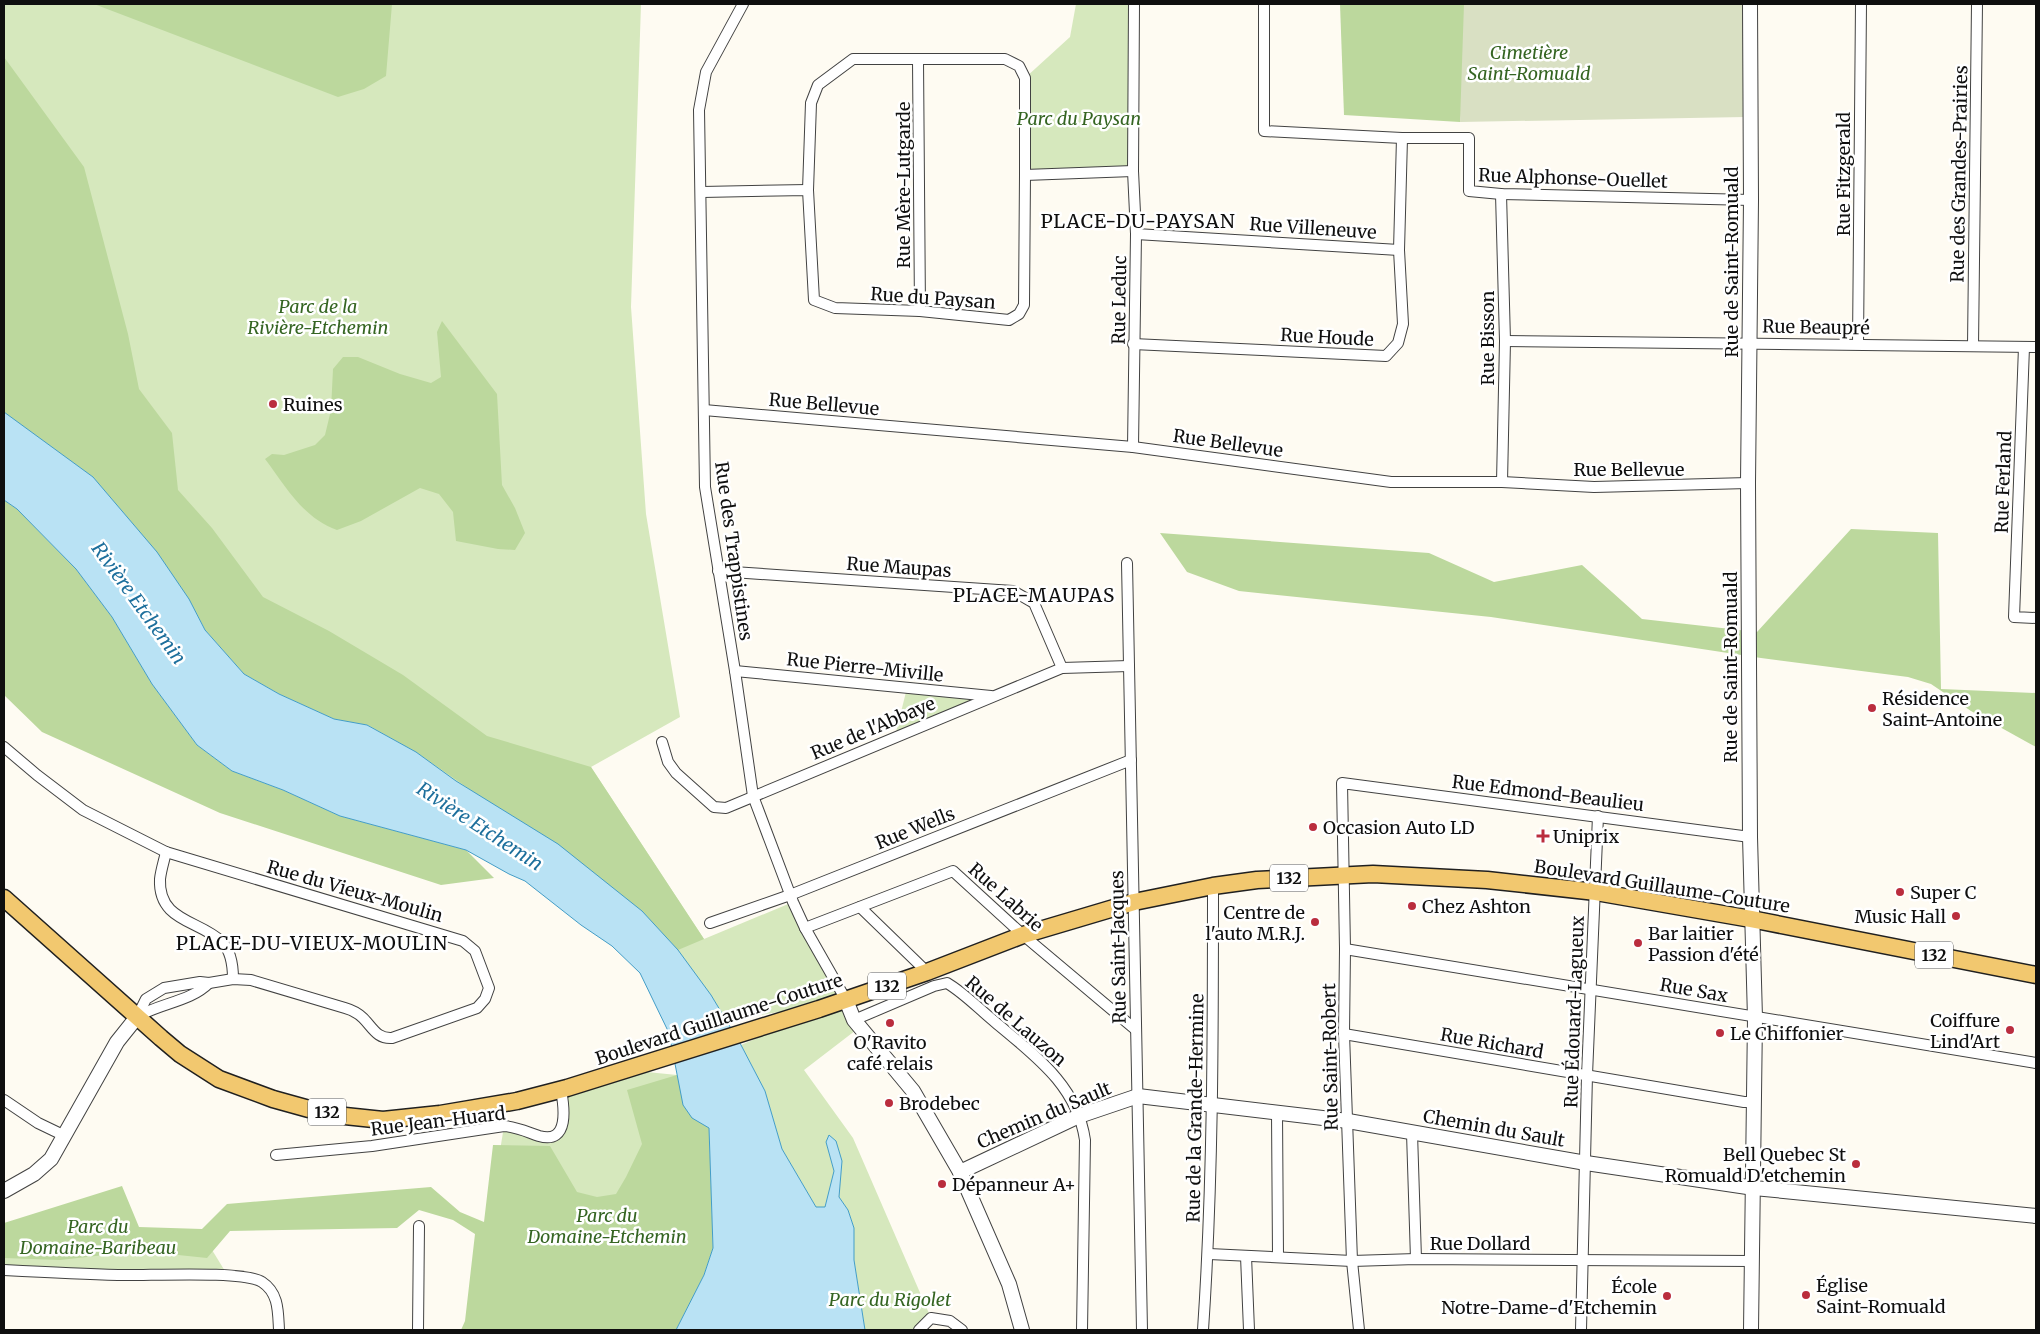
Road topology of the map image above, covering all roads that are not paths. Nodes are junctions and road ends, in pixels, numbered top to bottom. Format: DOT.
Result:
graph roads {
  1 [pos="743,4"];
  2 [pos="1134,4"];
  3 [pos="1264,4"];
  4 [pos="1750,4"];
  5 [pos="1861,4"];
  6 [pos="1977,4"];
  7 [pos="918,60"];
  8 [pos="1402,138"];
  9 [pos="1133,171"];
  10 [pos="1025,175"];
  11 [pos="808,190"];
  12 [pos="702,192"];
  13 [pos="1501,194"];
  14 [pos="1751,200"];
  15 [pos="1136,234"];
  16 [pos="1399,250"];
  17 [pos="920,311"];
  18 [pos="1505,341"];
  19 [pos="1750,343"];
  20 [pos="1134,344"];
  21 [pos="1858,344"];
  22 [pos="1973,346"];
  23 [pos="2024,347"];
  24 [pos="2036,347"];
  25 [pos="704,410"];
  26 [pos="1133,446"];
  27 [pos="1502,482"];
  28 [pos="1748,483"];
  29 [pos="1127,563"];
  30 [pos="718,571"];
  31 [pos="2036,618"];
  32 [pos="1129,666"];
  33 [pos="1062,668"];
  34 [pos="735,671"];
  35 [pos="992,696"];
  36 [pos="662,742"];
  37 [pos="4,747"];
  38 [pos="1131,760"];
  39 [pos="1342,783"];
  40 [pos="753,796"];
  41 [pos="1598,816"];
  42 [pos="1750,837"];
  43 [pos="166,852"];
  44 [pos="1343,875"];
  45 [pos="1213,886"];
  46 [pos="1596,892"];
  47 [pos="790,895"];
  48 [pos="4,898"];
  49 [pos="1134,902"];
  50 [pos="860,907"];
  51 [pos="1751,920"];
  52 [pos="710,923"];
  53 [pos="805,928"];
  54 [pos="1023,935"];
  55 [pos="1345,949"];
  56 [pos="927,972"];
  57 [pos="2036,975"];
  58 [pos="233,979"];
  59 [pos="209,983"];
  60 [pos="1591,988"];
  61 [pos="846,1000"];
  62 [pos="137,1017"];
  63 [pos="1755,1018"];
  64 [pos="854,1020"];
  65 [pos="1136,1030"];
  66 [pos="1344,1034"];
  67 [pos="2036,1063"];
  68 [pos="1587,1075"];
  69 [pos="561,1090"];
  70 [pos="1138,1096"];
  71 [pos="4,1100"];
  72 [pos="1754,1102"];
  73 [pos="1213,1105"];
  74 [pos="1277,1113"];
  75 [pos="1079,1116"];
  76 [pos="1348,1121"];
  77 [pos="1412,1133"];
  78 [pos="66,1136"];
  79 [pos="276,1155"];
  80 [pos="1586,1163"];
  81 [pos="960,1172"];
  82 [pos="1754,1188"];
  83 [pos="4,1191"];
  84 [pos="2036,1216"];
  85 [pos="419,1226"];
  86 [pos="1209,1254"];
  87 [pos="1246,1256"];
  88 [pos="1278,1256"];
  89 [pos="1416,1259"];
  90 [pos="1582,1259"];
  91 [pos="1352,1261"];
  92 [pos="1752,1261"];
  93 [pos="4,1270"];
  94 [pos="280,1330"];
  95 [pos="418,1330"];
  96 [pos="919,1330"];
  97 [pos="962,1330"];
  98 [pos="1022,1330"];
  99 [pos="1082,1330"];
  100 [pos="1142,1330"];
  101 [pos="1203,1330"];
  102 [pos="1249,1330"];
  103 [pos="1359,1330"];
  104 [pos="1581,1330"];
  105 [pos="1751,1330"];
  1 -- 12 [label="street, Rue des Trappistines"];
  2 -- 9 [label="street, Rue Leduc"];
  3 -- 8 [label="street, Rue Alphonse-Ouellet"];
  4 -- 14 [label="street, Rue de Saint-Romuald"];
  5 -- 21 [label="street, Rue Fitzgerald"];
  6 -- 22 [label="street, Rue des Grandes-Prairies"];
  7 -- 10 [label="street, Rue du Paysan"];
  7 -- 11 [label="street, Rue du Paysan"];
  7 -- 17 [label="street, Rue Mère-Lutgarde"];
  8 -- 13 [label="street, Rue Alphonse-Ouellet"];
  8 -- 16 [label="street, Rue Houde"];
  9 -- 10 [label="street"];
  9 -- 15 [label="street, Rue Leduc"];
  10 -- 17 [label="street, Rue du Paysan"];
  11 -- 12 [label="street"];
  11 -- 17 [label="street, Rue du Paysan"];
  12 -- 25 [label="street, Rue des Trappistines"];
  13 -- 14 [label="street, Rue Alphonse-Ouellet"];
  13 -- 18 [label="street, Rue Bisson"];
  14 -- 19 [label="street, Rue de Saint-Romuald"];
  15 -- 16 [label="street, Rue Villeneuve"];
  15 -- 20 [label="street, Rue Leduc"];
  16 -- 20 [label="street, Rue Houde"];
  18 -- 19 [label="street, Rue Beaupré"];
  18 -- 27 [label="street, Rue Bisson"];
  19 -- 21 [label="street, Rue Beaupré"];
  19 -- 28 [label="street, Rue de Saint-Romuald"];
  20 -- 26 [label="street, Rue Leduc"];
  21 -- 22 [label="street, Rue Beaupré"];
  22 -- 23 [label="street, Rue Beaupré"];
  23 -- 24 [label="street, Rue Beaupré"];
  23 -- 31 [label="street, Rue Ferland"];
  25 -- 26 [label="street, Rue Bellevue"];
  25 -- 30 [label="street, Rue des Trappistines"];
  26 -- 27 [label="street, Rue Bellevue"];
  27 -- 28 [label="street, Rue Bellevue"];
  28 -- 42 [label="street, Rue de Saint-Romuald"];
  29 -- 32 [label="street, Rue Saint-Jacques"];
  30 -- 33 [label="street, Rue Maupas"];
  30 -- 34 [label="street, Rue des Trappistines"];
  32 -- 33 [label="street, Rue de l'Abbaye"];
  32 -- 38 [label="street, Rue Saint-Jacques"];
  33 -- 35 [label="street, Rue de l'Abbaye"];
  34 -- 35 [label="street, Rue Pierre-Miville"];
  34 -- 40 [label="street, Rue des Trappistines"];
  35 -- 40 [label="street, Rue de l'Abbaye"];
  36 -- 40 [label="street, Rue de l'Abbaye"];
  37 -- 43 [label="street, Rue du Vieux-Moulin"];
  38 -- 47 [label="street, Rue Wells"];
  38 -- 49 [label="street, Rue Saint-Jacques"];
  39 -- 41 [label="street, Rue Edmond-Beaulieu"];
  39 -- 44 [label="street, Rue Saint-Robert"];
  40 -- 47 [label="street, Rue des Trappistines"];
  41 -- 42 [label="street, Rue Edmond-Beaulieu"];
  41 -- 46 [label="street, Rue Édouard-Lagueux"];
  42 -- 51 [label="street, Rue de Saint-Romuald"];
  43 -- 58 [label="street"];
  43 -- 58 [label="street, Rue du Vieux-Moulin"];
  44 -- 45 [label="main road, Boulevard Guillaume-Couture / 132"];
  44 -- 46 [label="main road, Boulevard Guillaume-Couture / 132"];
  44 -- 55 [label="street, Rue Saint-Robert"];
  45 -- 49 [label="main road, Boulevard Guillaume-Couture / 132"];
  45 -- 73 [label="street, Rue de la Grande-Hermine"];
  46 -- 51 [label="main road, Boulevard Guillaume-Couture / 132"];
  46 -- 60 [label="street, Rue Édouard-Lagueux"];
  47 -- 52 [label="street, Rue Wells"];
  47 -- 53 [label="street, Rue des Trappistines"];
  48 -- 62 [label="main road, Boulevard Guillaume-Couture / 132"];
  49 -- 54 [label="main road, Boulevard Guillaume-Couture / 132"];
  49 -- 65 [label="street, Rue Saint-Jacques"];
  50 -- 53 [label="street, Rue Labrie"];
  50 -- 54 [label="street, Rue Labrie"];
  50 -- 56 [label="street"];
  51 -- 57 [label="main road, Boulevard Guillaume-Couture / 132"];
  51 -- 63 [label="street, Rue de Saint-Romuald"];
  53 -- 61 [label="street, Rue des Trappistines"];
  54 -- 56 [label="main road, Boulevard Guillaume-Couture / 132"];
  54 -- 65 [label="street, Rue Labrie"];
  55 -- 60 [label="street, Rue Sax"];
  55 -- 66 [label="street, Rue Saint-Robert"];
  56 -- 61 [label="main road, Boulevard Guillaume-Couture / 132"];
  58 -- 59 [label="street, Rue du Vieux-Moulin"];
  59 -- 62 [label="street, Rue du Vieux-Moulin"];
  59 -- 62 [label="street, Rue du Vieux-Moulin"];
  60 -- 63 [label="street, Rue Sax"];
  60 -- 68 [label="street, Rue Édouard-Lagueux"];
  61 -- 64 [label="street"];
  61 -- 69 [label="main road, Boulevard Guillaume-Couture / 132"];
  62 -- 69 [label="main road, Boulevard Guillaume-Couture / 132"];
  62 -- 78 [label="street"];
  63 -- 67 [label="street, Rue Sax"];
  63 -- 72 [label="street, Rue de Saint-Romuald"];
  64 -- 75 [label="street, Rue de Lauzon"];
  64 -- 81 [label="street"];
  65 -- 70 [label="street, Rue Saint-Jacques"];
  66 -- 68 [label="street, Rue Richard"];
  66 -- 76 [label="street, Rue Saint-Robert"];
  68 -- 72 [label="street, Rue Richard"];
  68 -- 80 [label="street, Rue Édouard-Lagueux"];
  69 -- 79 [label="street, Rue Jean-Huard"];
  70 -- 73 [label="street, Chemin du Sault"];
  70 -- 75 [label="street, Chemin du Sault"];
  70 -- 100 [label="street, Rue Saint-Jacques"];
  71 -- 78 [label="street"];
  72 -- 82 [label="street, Rue de Saint-Romuald"];
  73 -- 74 [label="street, Chemin du Sault"];
  73 -- 86 [label="street, Rue de la Grande-Hermine"];
  74 -- 76 [label="street, Chemin du Sault"];
  74 -- 88 [label="street"];
  75 -- 81 [label="street, Chemin du Sault"];
  75 -- 99 [label="street, Rue de Lauzon"];
  76 -- 77 [label="street, Chemin du Sault"];
  76 -- 91 [label="street, Rue Saint-Robert"];
  77 -- 80 [label="street, Chemin du Sault"];
  77 -- 89 [label="street"];
  78 -- 83 [label="street"];
  80 -- 82 [label="street, Chemin du Sault"];
  80 -- 90 [label="street, Rue Édouard-Lagueux"];
  81 -- 98 [label="street"];
  82 -- 84 [label="street, Chemin du Sault"];
  82 -- 92 [label="street, Rue de Saint-Romuald"];
  85 -- 95 [label="street"];
  86 -- 87 [label="street, Rue Dollard"];
  86 -- 101 [label="street, Rue de la Grande-Hermine"];
  87 -- 88 [label="street, Rue Dollard"];
  87 -- 102 [label="street"];
  88 -- 91 [label="street, Rue Dollard"];
  89 -- 90 [label="street, Rue Dollard"];
  89 -- 91 [label="street, Rue Dollard"];
  90 -- 92 [label="street, Rue Dollard"];
  90 -- 104 [label="street, Rue Édouard-Lagueux"];
  91 -- 103 [label="street, Rue Saint-Robert"];
  92 -- 105 [label="street, Rue de Saint-Romuald"];
  93 -- 94 [label="street"];
  96 -- 97 [label="street"];
}
